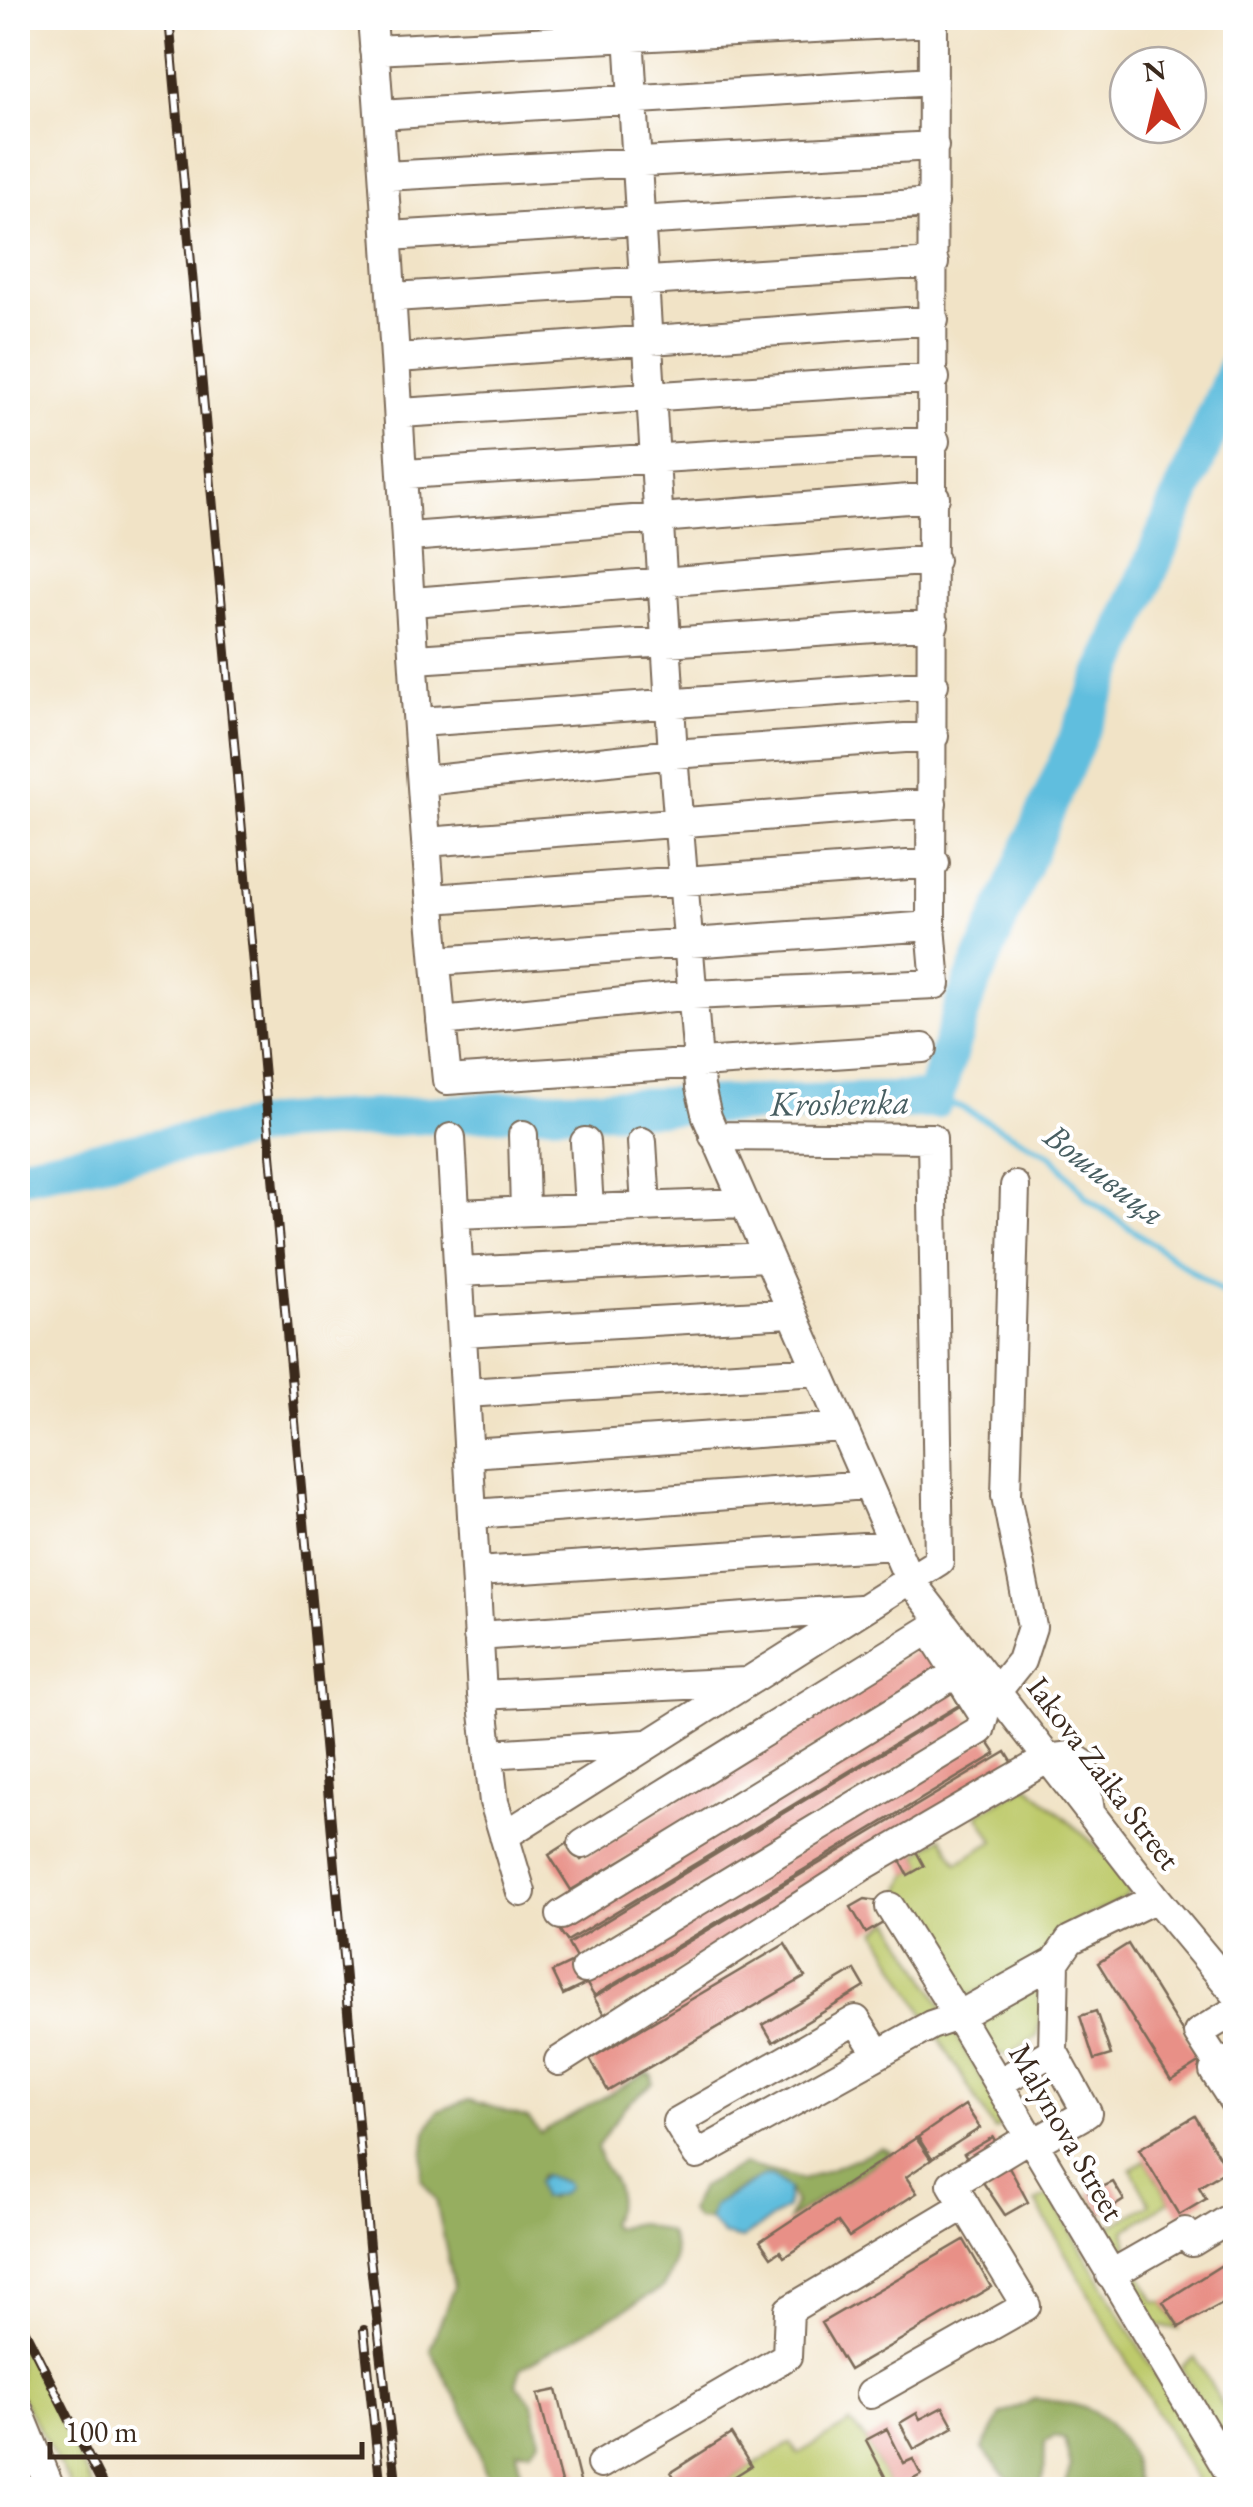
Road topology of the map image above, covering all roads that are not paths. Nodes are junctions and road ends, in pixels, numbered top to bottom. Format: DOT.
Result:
graph roads {
  1 [pos="372,18"];
  2 [pos="933,20"];
  3 [pos="629,28"];
  4 [pos="374,50"];
  5 [pos="933,81"];
  6 [pos="633,98"];
  7 [pos="380,115"];
  8 [pos="934,146"];
  9 [pos="636,160"];
  10 [pos="384,176"];
  11 [pos="934,203"];
  12 [pos="640,221"];
  13 [pos="389,236"];
  14 [pos="934,263"];
  15 [pos="643,280"];
  16 [pos="394,297"];
  17 [pos="934,320"];
  18 [pos="646,341"];
  19 [pos="398,358"];
  20 [pos="935,378"];
  21 [pos="649,397"];
  22 [pos="401,412"];
  23 [pos="935,441"];
  24 [pos="653,458"];
  25 [pos="405,474"];
  26 [pos="935,497"];
  27 [pos="657,518"];
  28 [pos="409,537"];
  29 [pos="934,560"];
  30 [pos="661,582"];
  31 [pos="413,602"];
  32 [pos="934,624"];
  33 [pos="665,642"];
  34 [pos="416,658"];
  35 [pos="934,684"];
  36 [pos="669,704"];
  37 [pos="420,722"];
  38 [pos="934,736"];
  39 [pos="673,754"];
  40 [pos="424,781"];
  41 [pos="932,803"];
  42 [pos="678,822"];
  43 [pos="426,842"];
  44 [pos="934,863"];
  45 [pos="683,881"];
  46 [pos="432,900"];
  47 [pos="931,926"];
  48 [pos="688,941"];
  49 [pos="436,962"];
  50 [pos="692,996"];
  51 [pos="441,1021"];
  52 [pos="922,1048"];
  53 [pos="699,1076"];
  54 [pos="711,1126"];
  55 [pos="523,1135"];
  56 [pos="450,1138"];
  57 [pos="585,1142"];
  58 [pos="642,1142"];
  59 [pos="1015,1186"];
  60 [pos="742,1202"];
  61 [pos="646,1206"];
  62 [pos="589,1208"];
  63 [pos="525,1211"];
  64 [pos="456,1214"];
  65 [pos="766,1257"];
  66 [pos="459,1272"];
  67 [pos="791,1313"];
  68 [pos="463,1332"];
  69 [pos="817,1371"];
  70 [pos="466,1394"];
  71 [pos="842,1427"];
  72 [pos="470,1453"];
  73 [pos="867,1485"];
  74 [pos="474,1514"];
  75 [pos="894,1545"];
  76 [pos="478,1572"];
  77 [pos="909,1579"];
  78 [pos="860,1608"];
  79 [pos="942,1630"];
  80 [pos="478,1636"];
  81 [pos="958,1672"];
  82 [pos="748,1682"];
  83 [pos="997,1692"];
  84 [pos="482,1695"];
  85 [pos="652,1744"];
  86 [pos="490,1754"];
  87 [pos="1048,1759"];
  88 [pos="504,1836"];
  89 [pos="584,1844"];
  90 [pos="521,1892"];
  91 [pos="1156,1898"];
  92 [pos="890,1907"];
  93 [pos="560,1915"];
  94 [pos="1055,1962"];
  95 [pos="585,1970"];
  96 [pos="1236,1994"];
  97 [pos="1236,2010"];
  98 [pos="958,2016"];
  99 [pos="1053,2051"];
  100 [pos="878,2054"];
  101 [pos="559,2061"];
  102 [pos="1228,2061"];
  103 [pos="999,2083"];
  104 [pos="1236,2106"];
  105 [pos="1032,2140"];
  106 [pos="965,2205"];
  107 [pos="1236,2215"];
  108 [pos="1110,2274"];
  109 [pos="870,2394"];
  110 [pos="18,2409"];
  111 [pos="601,2464"];
  112 [pos="1236,2484"];
  113 [pos="51,2490"];
  1 -- 4 [label="street"];
  2 -- 3 [label="street"];
  2 -- 5 [label="street"];
  3 -- 4 [label="street"];
  3 -- 6 [label="street"];
  4 -- 7 [label="street"];
  5 -- 6 [label="street"];
  5 -- 8 [label="street"];
  6 -- 7 [label="street"];
  6 -- 9 [label="street"];
  7 -- 10 [label="street"];
  8 -- 9 [label="street"];
  8 -- 11 [label="street"];
  9 -- 10 [label="street"];
  9 -- 12 [label="street"];
  10 -- 13 [label="street"];
  11 -- 12 [label="street"];
  11 -- 14 [label="street"];
  12 -- 13 [label="street"];
  12 -- 15 [label="street"];
  13 -- 16 [label="street"];
  14 -- 15 [label="street"];
  14 -- 17 [label="street"];
  15 -- 16 [label="street"];
  15 -- 18 [label="street"];
  16 -- 19 [label="street"];
  17 -- 18 [label="street"];
  17 -- 20 [label="street"];
  18 -- 19 [label="street"];
  18 -- 21 [label="street"];
  19 -- 22 [label="street"];
  20 -- 21 [label="street"];
  20 -- 23 [label="street"];
  21 -- 22 [label="street"];
  21 -- 24 [label="street"];
  22 -- 25 [label="street"];
  23 -- 24 [label="street"];
  23 -- 26 [label="street"];
  24 -- 25 [label="street"];
  24 -- 27 [label="street"];
  25 -- 28 [label="street"];
  26 -- 27 [label="street"];
  26 -- 29 [label="street"];
  27 -- 28 [label="street"];
  27 -- 30 [label="street"];
  28 -- 31 [label="street"];
  29 -- 30 [label="street"];
  29 -- 32 [label="street"];
  30 -- 31 [label="street"];
  30 -- 33 [label="street"];
  31 -- 34 [label="street"];
  32 -- 33 [label="street"];
  32 -- 35 [label="street"];
  33 -- 34 [label="street"];
  33 -- 36 [label="street"];
  34 -- 37 [label="street"];
  35 -- 36 [label="street"];
  35 -- 38 [label="street"];
  36 -- 37 [label="street"];
  36 -- 39 [label="street"];
  37 -- 40 [label="street"];
  38 -- 39 [label="street"];
  38 -- 41 [label="street"];
  39 -- 40 [label="street"];
  39 -- 42 [label="street"];
  40 -- 43 [label="street"];
  41 -- 42 [label="street"];
  41 -- 44 [label="street"];
  42 -- 43 [label="street"];
  42 -- 45 [label="street"];
  43 -- 46 [label="street"];
  44 -- 45 [label="street"];
  44 -- 47 [label="street"];
  45 -- 46 [label="street"];
  45 -- 48 [label="street"];
  46 -- 49 [label="street"];
  47 -- 48 [label="street"];
  47 -- 50 [label="street"];
  48 -- 49 [label="street"];
  48 -- 50 [label="street"];
  49 -- 51 [label="street"];
  50 -- 51 [label="street"];
  50 -- 53 [label="street"];
  51 -- 53 [label="street"];
  52 -- 53 [label="street"];
  53 -- 54 [label="street"];
  54 -- 60 [label="street"];
  54 -- 77 [label="street"];
  55 -- 63 [label="street"];
  56 -- 64 [label="street"];
  57 -- 62 [label="street"];
  58 -- 61 [label="street"];
  59 -- 83 [label="street"];
  60 -- 61 [label="street"];
  60 -- 65 [label="street"];
  61 -- 62 [label="street"];
  62 -- 63 [label="street"];
  63 -- 64 [label="street"];
  64 -- 66 [label="street"];
  65 -- 66 [label="street"];
  65 -- 67 [label="street"];
  66 -- 68 [label="street"];
  67 -- 68 [label="street"];
  67 -- 69 [label="street"];
  68 -- 70 [label="street"];
  69 -- 70 [label="street"];
  69 -- 71 [label="street"];
  70 -- 72 [label="street"];
  71 -- 72 [label="street"];
  71 -- 73 [label="street"];
  72 -- 74 [label="street"];
  73 -- 74 [label="street"];
  73 -- 75 [label="street"];
  74 -- 76 [label="street"];
  75 -- 76 [label="street"];
  75 -- 77 [label="street"];
  76 -- 80 [label="street"];
  77 -- 78 [label="street"];
  77 -- 79 [label="street"];
  78 -- 80 [label="street"];
  78 -- 82 [label="street"];
  79 -- 81 [label="street"];
  79 -- 83 [label="street, Iakova Zaika Street"];
  79 -- 89 [label="street"];
  80 -- 84 [label="street"];
  81 -- 93 [label="street"];
  81 -- 95 [label="street"];
  82 -- 84 [label="street"];
  82 -- 85 [label="street"];
  83 -- 87 [label="street, Iakova Zaika Street"];
  84 -- 86 [label="street"];
  85 -- 86 [label="street"];
  85 -- 88 [label="street"];
  86 -- 88 [label="street"];
  87 -- 91 [label="street, Iakova Zaika Street"];
  87 -- 101 [label="street"];
  88 -- 90 [label="street"];
  91 -- 94 [label="street"];
  91 -- 96 [label="street, Iakova Zaika Street"];
  92 -- 98 [label="street, Malynova Street"];
  94 -- 98 [label="street"];
  94 -- 99 [label="street"];
  97 -- 102 [label="street"];
  98 -- 100 [label="street"];
  98 -- 103 [label="street, Malynova Street"];
  99 -- 103 [label="street"];
  99 -- 105 [label="street"];
  100 -- 100 [label="street"];
  102 -- 104 [label="street"];
  103 -- 105 [label="street, Malynova Street"];
  105 -- 106 [label="street"];
  105 -- 108 [label="street, Malynova Street"];
  106 -- 109 [label="street"];
  106 -- 111 [label="street"];
  107 -- 108 [label="street"];
  108 -- 112 [label="street, Malynova Street"];
  110 -- 113 [label="street"];
}
